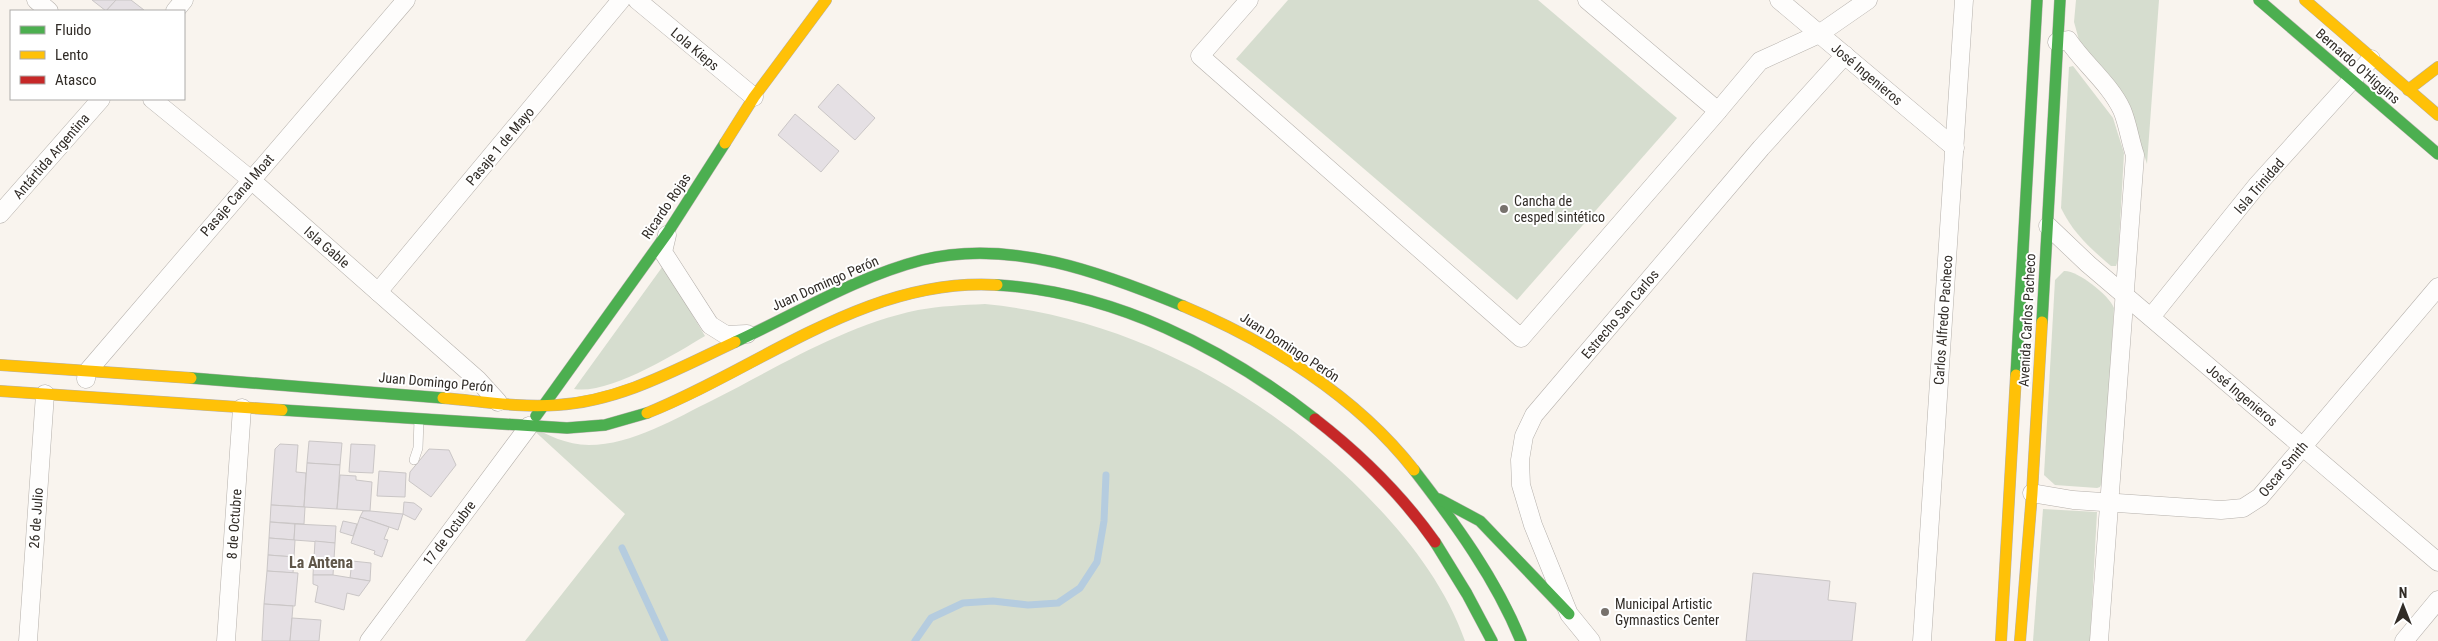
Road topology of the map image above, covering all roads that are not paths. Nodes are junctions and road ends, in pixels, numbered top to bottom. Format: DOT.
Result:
graph roads {
  1 [pos="36,0"];
  2 [pos="184,0"];
  3 [pos="406,0"];
  4 [pos="621,0"];
  5 [pos="637,0"];
  6 [pos="826,0"];
  7 [pos="1249,0"];
  8 [pos="1587,0"];
  9 [pos="1779,0"];
  10 [pos="1868,0"];
  11 [pos="1964,0"];
  12 [pos="2037,0"];
  13 [pos="2259,0"];
  14 [pos="2305,0"];
  15 [pos="2061,2"];
  16 [pos="48,10"];
  17 [pos="176,10"];
  18 [pos="1820,34"];
  19 [pos="2057,42"];
  20 [pos="1845,55"];
  21 [pos="2371,59"];
  22 [pos="2438,66"];
  23 [pos="2352,82"];
  24 [pos="2408,90"];
  25 [pos="754,97"];
  26 [pos="100,100"];
  27 [pos="153,100"];
  28 [pos="2436,109"];
  29 [pos="1718,112"];
  30 [pos="1955,148"];
  31 [pos="2438,154"];
  32 [pos="250,179"];
  33 [pos="0,214"];
  34 [pos="2048,226"];
  35 [pos="668,232"];
  36 [pos="2438,287"];
  37 [pos="378,292"];
  38 [pos="2123,293"];
  39 [pos="2151,317"];
  40 [pos="750,334"];
  41 [pos="0,365"];
  42 [pos="87,372"];
  43 [pos="0,391"];
  44 [pos="45,394"];
  45 [pos="83,397"];
  46 [pos="498,402"];
  47 [pos="542,406"];
  48 [pos="242,408"];
  49 [pos="419,419"];
  50 [pos="528,426"];
  51 [pos="2302,446"];
  52 [pos="414,460"];
  53 [pos="2032,493"];
  54 [pos="1433,496"];
  55 [pos="2108,503"];
  56 [pos="2438,562"];
  57 [pos="2438,600"];
  58 [pos="1569,614"];
  59 [pos="28,641"];
  60 [pos="226,641"];
  61 [pos="369,641"];
  62 [pos="1492,641"];
  63 [pos="1521,641"];
  64 [pos="1591,641"];
  65 [pos="1922,641"];
  66 [pos="2001,641"];
  67 [pos="2020,641"];
  68 [pos="2099,641"];
  69 [pos="2404,641"];
  1 -- 16 [label="street"];
  2 -- 17 [label="street"];
  3 -- 32 [label="street, Pasaje Canal Moat"];
  4 -- 37 [label="street, Pasaje 1 de Mayo"];
  5 -- 25 [label="street, Lola Kieps"];
  6 -- 25 [label="main road, Ricardo Rojas"];
  7 -- 29 [label="street"];
  8 -- 29 [label="street"];
  9 -- 18 [label="street, José Ingenieros"];
  10 -- 18 [label="street"];
  11 -- 30 [label="street, Carlos Alfredo Pacheco"];
  12 -- 66 [label="main road, Avenida Carlos Pacheco"];
  13 -- 23 [label="main road, Bernardo O'Higgins"];
  14 -- 21 [label="main road, Bernardo O'Higgins"];
  15 -- 19 [label="main road, Avenida Carlos Pacheco"];
  18 -- 20 [label="street, José Ingenieros"];
  18 -- 29 [label="street"];
  19 -- 34 [label="main road, Avenida Carlos Pacheco"];
  19 -- 38 [label="street"];
  20 -- 30 [label="street, José Ingenieros"];
  20 -- 58 [label="street, Estrecho San Carlos"];
  21 -- 23 [label="street, Isla Trinidad"];
  21 -- 24 [label="main road, Bernardo O'Higgins"];
  22 -- 24 [label="main road"];
  23 -- 31 [label="main road, Bernardo O'Higgins"];
  23 -- 39 [label="street, Isla Trinidad"];
  24 -- 28 [label="main road, Bernardo O'Higgins"];
  25 -- 35 [label="main road, Ricardo Rojas"];
  26 -- 33 [label="street, Antártida Argentina"];
  27 -- 32 [label="street, Isla Gable"];
  30 -- 65 [label="street, Carlos Alfredo Pacheco"];
  32 -- 37 [label="street, Isla Gable"];
  32 -- 42 [label="street, Pasaje Canal Moat"];
  34 -- 38 [label="street, José Ingenieros"];
  34 -- 53 [label="main road, Avenida Carlos Pacheco"];
  35 -- 40 [label="street"];
  35 -- 47 [label="main road, Ricardo Rojas"];
  36 -- 51 [label="street, Oscar Smith"];
  37 -- 46 [label="street, Isla Gable"];
  38 -- 39 [label="street, José Ingenieros"];
  38 -- 55 [label="street"];
  39 -- 51 [label="street, José Ingenieros"];
  40 -- 47 [label="main road, Juan Domingo Perón"];
  40 -- 54 [label="main road, Juan Domingo Perón"];
  41 -- 42 [label="main road, Juan Domingo Perón"];
  42 -- 45 [label="street"];
  42 -- 46 [label="main road, Juan Domingo Perón"];
  43 -- 44 [label="main road"];
  44 -- 45 [label="main road"];
  44 -- 59 [label="street, 26 de Julio"];
  45 -- 48 [label="main road"];
  46 -- 47 [label="main road, Juan Domingo Perón"];
  47 -- 50 [label="main road, Ricardo Rojas"];
  48 -- 49 [label="main road"];
  48 -- 60 [label="street, 8 de Octubre"];
  49 -- 50 [label="main road"];
  49 -- 52 [label="lane"];
  50 -- 61 [label="street, 17 de Octubre"];
  50 -- 62 [label="main road"];
  51 -- 55 [label="street, Oscar Smith"];
  51 -- 56 [label="street, José Ingenieros"];
  53 -- 55 [label="street, Oscar Smith"];
  53 -- 67 [label="main road, Avenida Carlos Pacheco"];
  54 -- 58 [label="main road"];
  54 -- 63 [label="main road, Juan Domingo Perón"];
  55 -- 68 [label="street"];
  57 -- 69 [label="street"];
  58 -- 64 [label="street, Estrecho San Carlos"];
}
